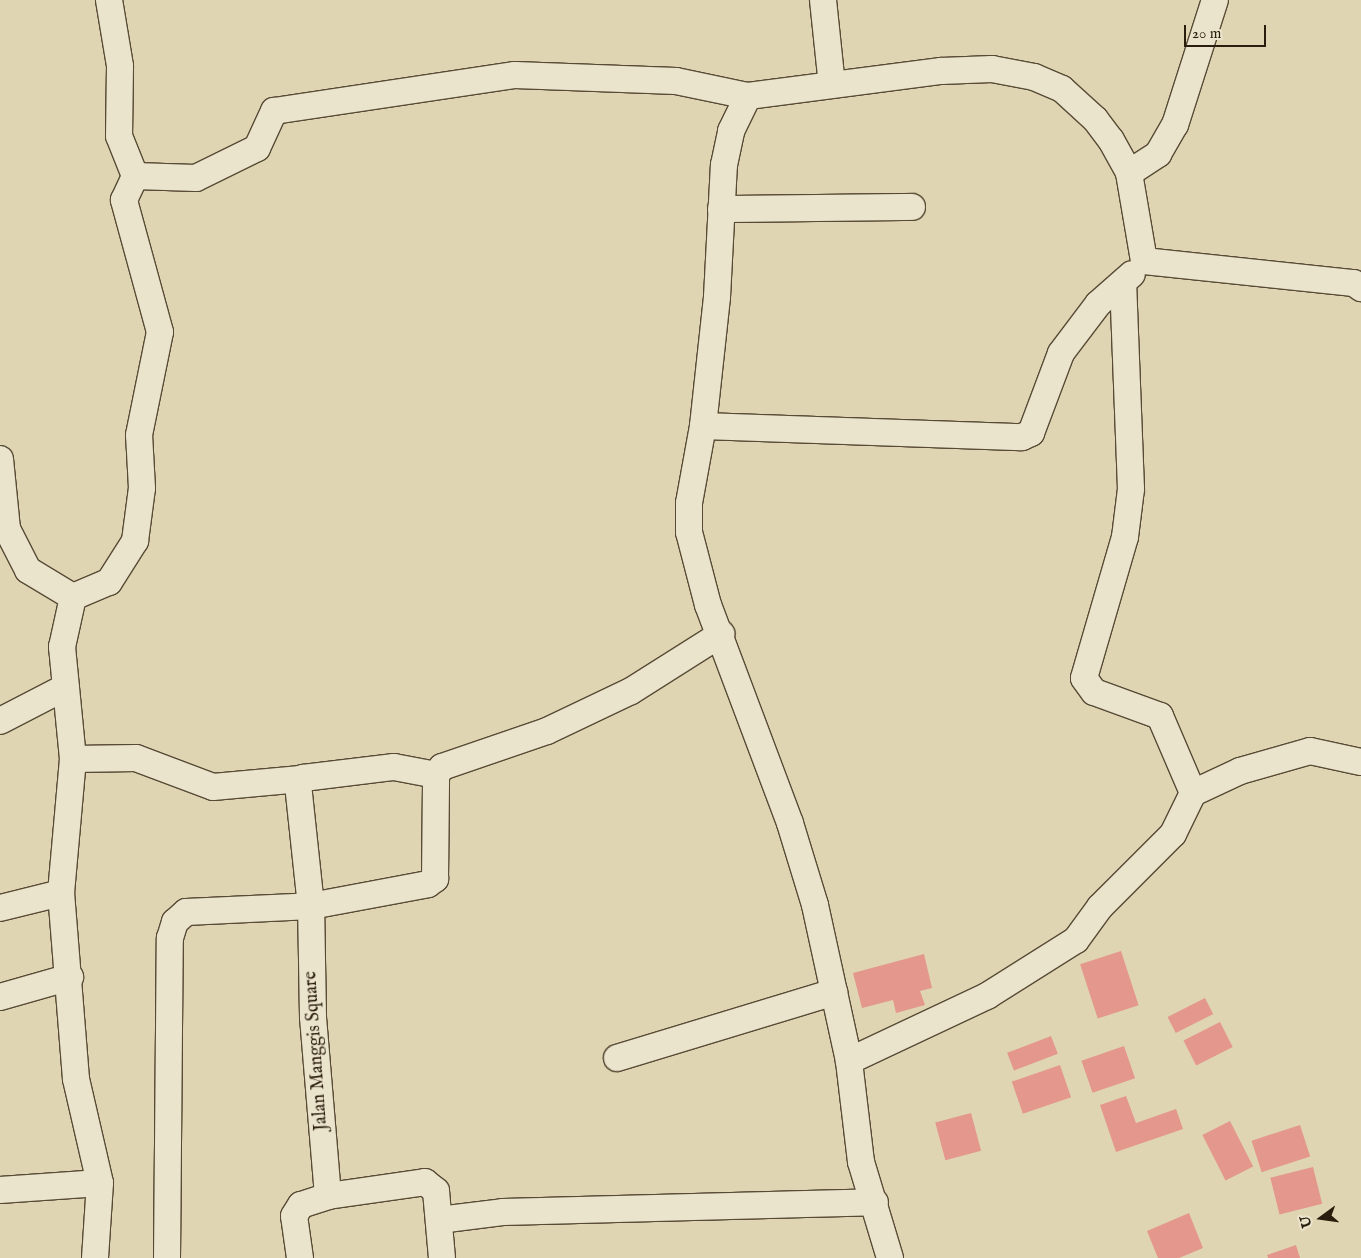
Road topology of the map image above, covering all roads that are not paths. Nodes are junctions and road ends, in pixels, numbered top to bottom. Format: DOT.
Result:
graph roads {
  1 [pos="109,0"];
  2 [pos="823,0"];
  3 [pos="1215,0"];
  4 [pos="832,85"];
  5 [pos="748,96"];
  6 [pos="1129,173"];
  7 [pos="135,176"];
  8 [pos="912,207"];
  9 [pos="721,209"];
  10 [pos="1144,261"];
  11 [pos="1123,284"];
  12 [pos="1361,288"];
  13 [pos="703,426"];
  14 [pos="0,458"];
  15 [pos="73,596"];
  16 [pos="720,634"];
  17 [pos="66,687"];
  18 [pos="0,721"];
  19 [pos="73,758"];
  20 [pos="1361,762"];
  21 [pos="436,775"];
  22 [pos="301,779"];
  23 [pos="1193,793"];
  24 [pos="61,893"];
  25 [pos="311,906"];
  26 [pos="0,908"];
  27 [pos="70,977"];
  28 [pos="834,992"];
  29 [pos="0,997"];
  30 [pos="617,1058"];
  31 [pos="849,1061"];
  32 [pos="100,1183"];
  33 [pos="0,1190"];
  34 [pos="328,1196"];
  35 [pos="875,1202"];
  36 [pos="439,1220"];
  37 [pos="95,1258"];
  38 [pos="168,1258"];
  39 [pos="300,1258"];
  40 [pos="442,1258"];
  41 [pos="890,1258"];
  1 -- 7 [label="street"];
  2 -- 4 [label="street"];
  3 -- 6 [label="street"];
  4 -- 5 [label="street"];
  4 -- 6 [label="street"];
  5 -- 7 [label="street"];
  5 -- 9 [label="street"];
  6 -- 10 [label="street"];
  7 -- 15 [label="street"];
  8 -- 9 [label="street"];
  9 -- 13 [label="street"];
  10 -- 11 [label="street"];
  10 -- 12 [label="street"];
  11 -- 13 [label="street"];
  11 -- 23 [label="street"];
  13 -- 16 [label="street"];
  14 -- 15 [label="street"];
  15 -- 17 [label="street"];
  16 -- 21 [label="street"];
  16 -- 28 [label="street"];
  17 -- 18 [label="street"];
  17 -- 19 [label="street"];
  19 -- 22 [label="street"];
  19 -- 24 [label="street"];
  20 -- 23 [label="street"];
  21 -- 22 [label="street"];
  21 -- 25 [label="street"];
  22 -- 25 [label="street, Jalan Manggis Square"];
  23 -- 31 [label="street"];
  24 -- 26 [label="street"];
  24 -- 27 [label="street"];
  25 -- 34 [label="street, Jalan Manggis Square"];
  25 -- 38 [label="street"];
  27 -- 29 [label="street"];
  27 -- 32 [label="street"];
  28 -- 30 [label="street"];
  28 -- 31 [label="street"];
  31 -- 35 [label="street"];
  32 -- 33 [label="street"];
  32 -- 37 [label="street"];
  34 -- 36 [label="street"];
  34 -- 39 [label="street"];
  35 -- 36 [label="street"];
  35 -- 41 [label="street"];
  36 -- 40 [label="street"];
}
